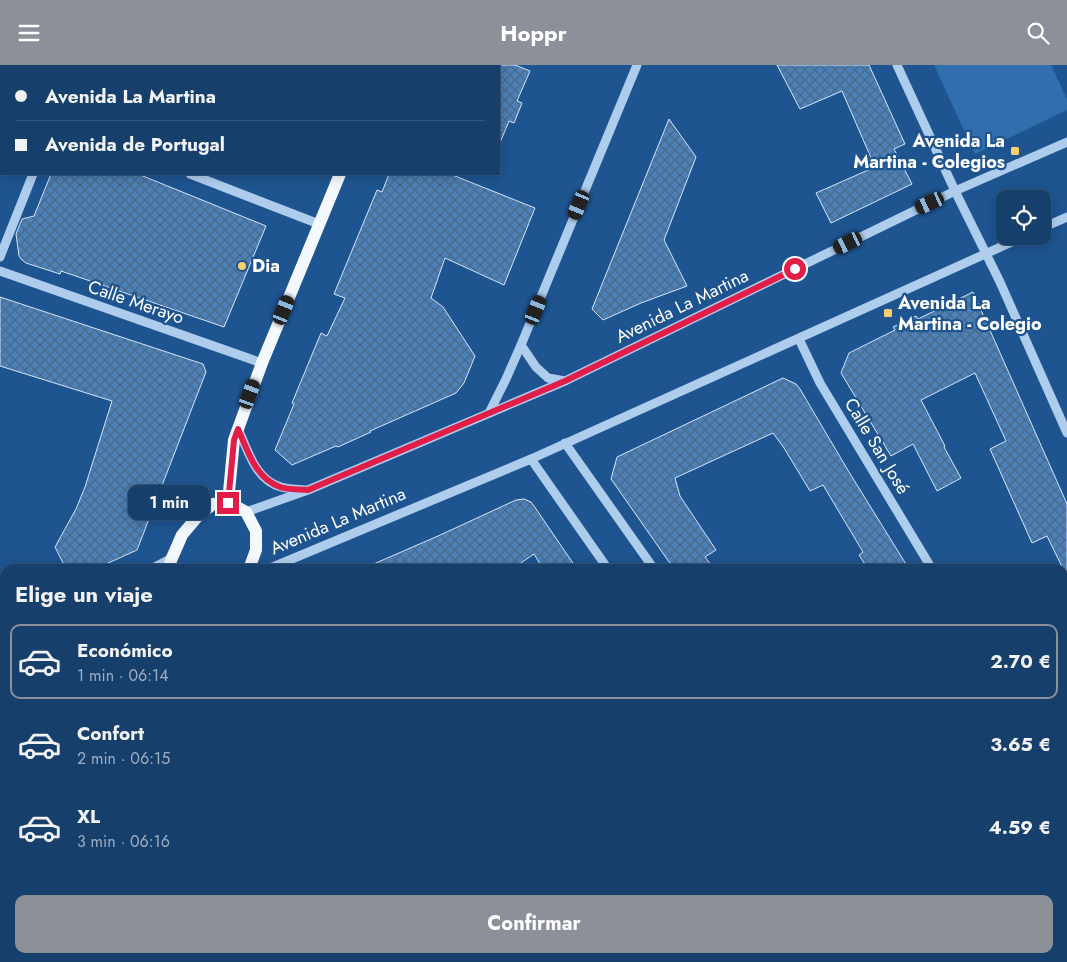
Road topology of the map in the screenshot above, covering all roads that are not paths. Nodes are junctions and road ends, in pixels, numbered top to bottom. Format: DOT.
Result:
graph roads {
  1 [pos="637,65"];
  2 [pos="897,65"];
  3 [pos="1067,142"];
  4 [pos="33,175"];
  5 [pos="193,175"];
  6 [pos="340,175"];
  7 [pos="954,191"];
  8 [pos="1067,217"];
  9 [pos="319,223"];
  10 [pos="1051,224"];
  11 [pos="1004,245"];
  12 [pos="986,253"];
  13 [pos="0,257"];
  14 [pos="0,271"];
  15 [pos="798,339"];
  16 [pos="521,345"];
  17 [pos="262,363"];
  18 [pos="565,381"];
  19 [pos="489,413"];
  20 [pos="238,429"];
  21 [pos="1067,433"];
  22 [pos="565,443"];
  23 [pos="531,459"];
  24 [pos="308,490"];
  25 [pos="228,503"];
  26 [pos="246,512"];
  27 [pos="170,563"];
  28 [pos="251,564"];
  29 [pos="280,564"];
  30 [pos="604,564"];
  31 [pos="650,564"];
  32 [pos="929,564"];
  1 -- 16 [label="street"];
  2 -- 7 [label="street"];
  3 -- 7 [label="street, Avenida La Martina"];
  4 -- 13 [label="street"];
  5 -- 9 [label="street"];
  6 -- 9 [label="main road"];
  7 -- 12 [label="street"];
  7 -- 18 [label="street, Avenida La Martina"];
  8 -- 10 [label="street"];
  9 -- 17 [label="main road"];
  11 -- 12 [label="street, Avenida La Martina"];
  12 -- 15 [label="street, Avenida La Martina"];
  12 -- 21 [label="street"];
  14 -- 17 [label="street, Calle Merayo"];
  15 -- 22 [label="street, Avenida La Martina"];
  15 -- 32 [label="street, Calle San José"];
  16 -- 18 [label="street"];
  16 -- 19 [label="street"];
  17 -- 20 [label="main road"];
  18 -- 19 [label="street, Avenida La Martina"];
  19 -- 24 [label="street, Avenida La Martina"];
  20 -- 24 [label="street, Avenida La Martina"];
  20 -- 25 [label="main road"];
  22 -- 23 [label="street, Avenida La Martina"];
  22 -- 31 [label="street"];
  23 -- 29 [label="street, Avenida La Martina"];
  23 -- 30 [label="street"];
  24 -- 26 [label="street, Avenida La Martina"];
  25 -- 26 [label="main road"];
  25 -- 27 [label="main road"];
  26 -- 28 [label="main road"];
}
